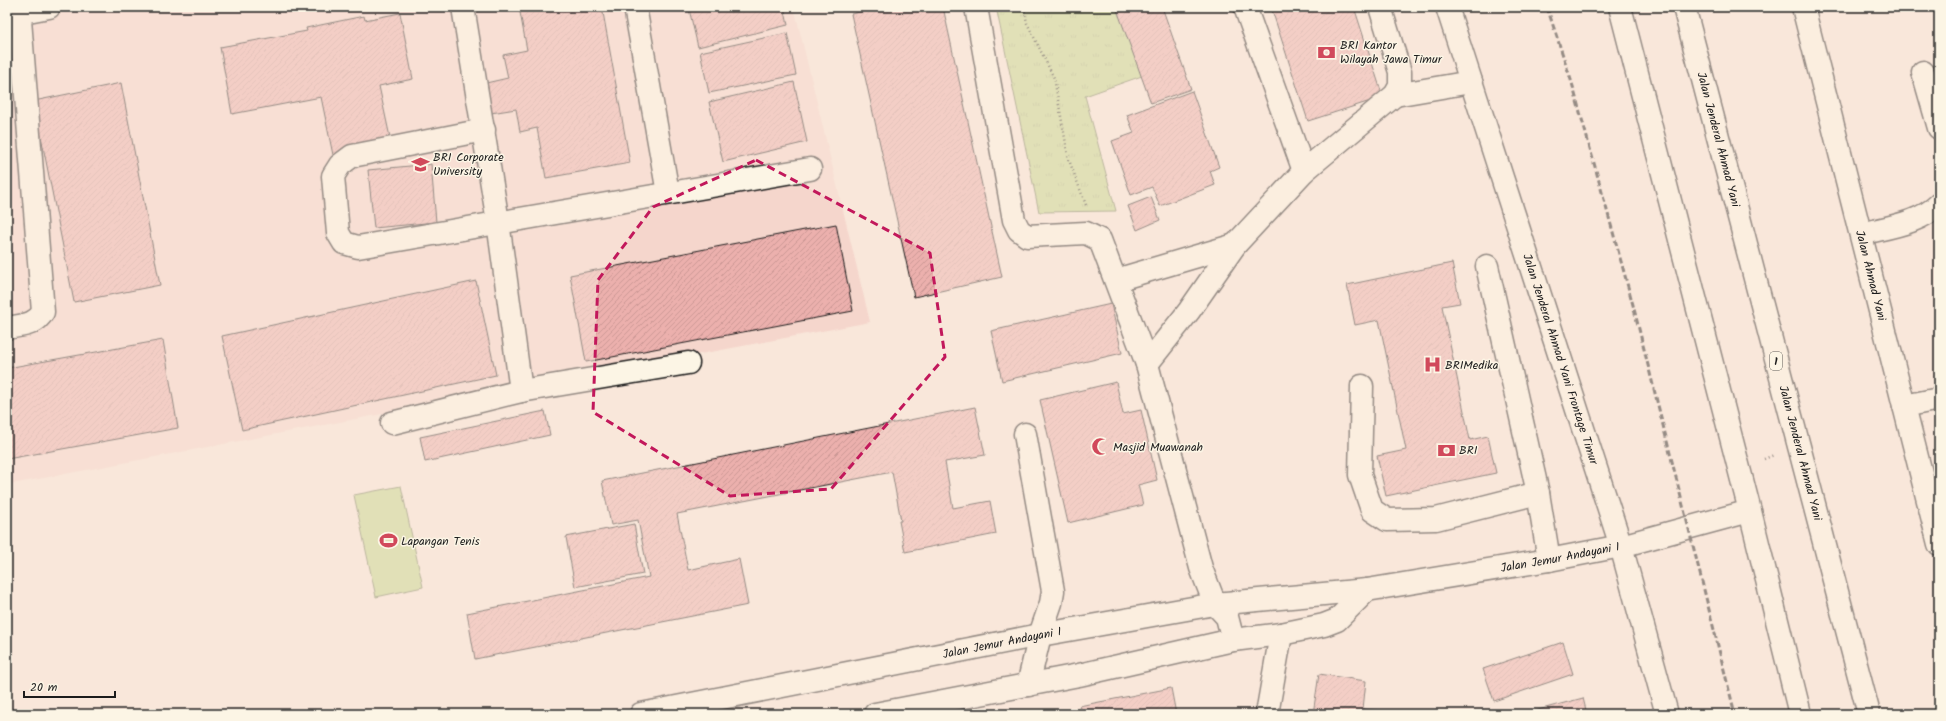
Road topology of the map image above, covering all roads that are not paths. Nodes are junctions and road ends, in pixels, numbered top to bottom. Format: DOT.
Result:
graph roads {
  1 [pos="49,7"];
  2 [pos="463,7"];
  3 [pos="635,7"];
  4 [pos="976,7"];
  5 [pos="1245,7"];
  6 [pos="1380,7"];
  7 [pos="1447,7"];
  8 [pos="1620,7"];
  9 [pos="1684,7"];
  10 [pos="1803,7"];
  11 [pos="16,11"];
  12 [pos="1923,72"];
  13 [pos="1471,82"];
  14 [pos="1395,95"];
  15 [pos="1939,128"];
  16 [pos="484,130"];
  17 [pos="810,169"];
  18 [pos="1304,171"];
  19 [pos="668,193"];
  20 [pos="1939,204"];
  21 [pos="498,222"];
  22 [pos="1861,234"];
  23 [pos="1235,245"];
  24 [pos="1487,266"];
  25 [pos="1116,280"];
  26 [pos="7,328"];
  27 [pos="688,364"];
  28 [pos="1147,364"];
  29 [pos="1362,386"];
  30 [pos="521,392"];
  31 [pos="1939,399"];
  32 [pos="1904,406"];
  33 [pos="392,424"];
  34 [pos="1025,434"];
  35 [pos="1538,493"];
  36 [pos="1750,511"];
  37 [pos="1939,544"];
  38 [pos="1621,546"];
  39 [pos="1549,560"];
  40 [pos="1367,590"];
  41 [pos="1215,604"];
  42 [pos="1040,634"];
  43 [pos="1281,634"];
  44 [pos="1233,640"];
  45 [pos="1028,685"];
  46 [pos="641,714"];
  47 [pos="875,714"];
  48 [pos="1267,714"];
  49 [pos="1667,714"];
  50 [pos="1800,714"];
  51 [pos="1868,714"];
  1 -- 11 [label="main road"];
  2 -- 16 [label="main road"];
  3 -- 19 [label="main road"];
  4 -- 25 [label="main road"];
  5 -- 18 [label="main road"];
  6 -- 14 [label="main road"];
  7 -- 13 [label="main road, Jalan Jenderal Ahmad Yani Frontage Timur"];
  8 -- 36 [label="main road"];
  9 -- 51 [label="main road, Jalan Jenderal Ahmad Yani / 1"];
  10 -- 22 [label="main road, Jalan Ahmad Yani"];
  11 -- 26 [label="main road"];
  12 -- 15 [label="main road"];
  13 -- 14 [label="main road"];
  13 -- 38 [label="main road, Jalan Jenderal Ahmad Yani Frontage Timur"];
  14 -- 18 [label="main road"];
  16 -- 21 [label="main road"];
  16 -- 21 [label="main road"];
  17 -- 19 [label="main road"];
  18 -- 23 [label="main road"];
  19 -- 21 [label="main road"];
  20 -- 22 [label="main road"];
  21 -- 30 [label="main road"];
  22 -- 32 [label="main road, Jalan Ahmad Yani"];
  23 -- 25 [label="main road"];
  23 -- 28 [label="main road"];
  24 -- 35 [label="main road"];
  25 -- 28 [label="main road"];
  27 -- 30 [label="main road"];
  28 -- 41 [label="main road"];
  29 -- 35 [label="main road"];
  30 -- 33 [label="main road"];
  31 -- 32 [label="main road"];
  32 -- 37 [label="main road, Jalan Ahmad Yani"];
  34 -- 42 [label="main road"];
  35 -- 39 [label="main road"];
  36 -- 38 [label="main road, Jalan Jemur Andayani I"];
  36 -- 50 [label="main road"];
  38 -- 39 [label="main road, Jalan Jemur Andayani I"];
  38 -- 49 [label="main road, Jalan Jenderal Ahmad Yani Frontage Timur"];
  39 -- 40 [label="main road, Jalan Jemur Andayani I"];
  40 -- 41 [label="main road, Jalan Jemur Andayani I"];
  40 -- 43 [label="main road"];
  41 -- 42 [label="main road, Jalan Jemur Andayani I"];
  41 -- 44 [label="main road"];
  42 -- 45 [label="main road"];
  42 -- 46 [label="main road, Jalan Jemur Andayani I"];
  43 -- 44 [label="main road"];
  43 -- 48 [label="main road"];
  44 -- 45 [label="main road"];
  45 -- 47 [label="main road"];
}
